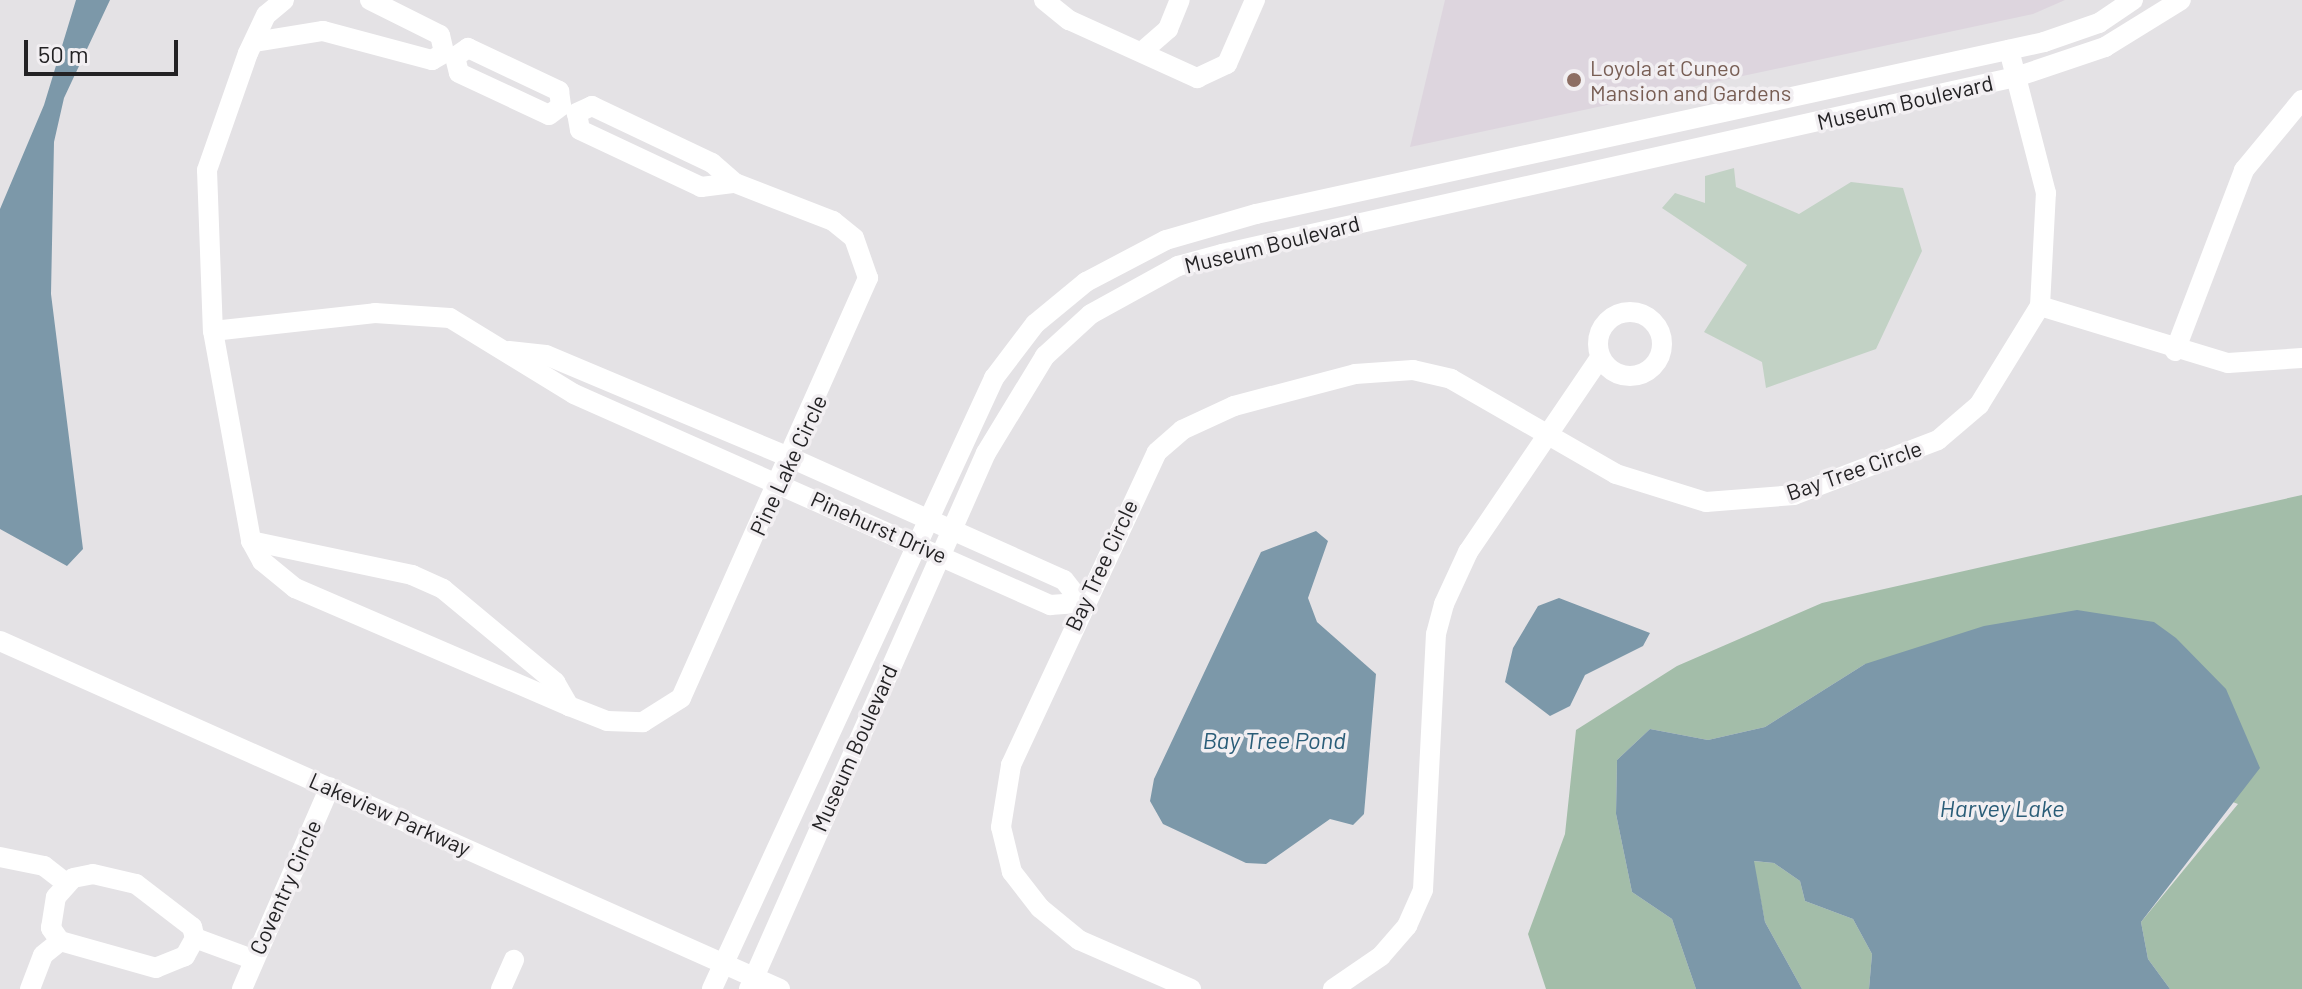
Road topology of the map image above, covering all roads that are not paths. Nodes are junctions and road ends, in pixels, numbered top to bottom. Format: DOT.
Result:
graph roads {
  1 [pos="284,0"];
  2 [pos="370,0"];
  3 [pos="1044,0"];
  4 [pos="1180,0"];
  5 [pos="1255,0"];
  6 [pos="2133,0"];
  7 [pos="2181,0"];
  8 [pos="255,42"];
  9 [pos="1144,50"];
  10 [pos="2009,50"];
  11 [pos="450,55"];
  12 [pos="2016,77"];
  13 [pos="2302,100"];
  14 [pos="2040,306"];
  15 [pos="213,331"];
  16 [pos="509,351"];
  17 [pos="2175,351"];
  18 [pos="1600,358"];
  19 [pos="2302,358"];
  20 [pos="1545,433"];
  21 [pos="791,458"];
  22 [pos="780,482"];
  23 [pos="928,519"];
  24 [pos="952,530"];
  25 [pos="251,541"];
  26 [pos="916,545"];
  27 [pos="941,555"];
  28 [pos="1082,603"];
  29 [pos="0,641"];
  30 [pos="569,706"];
  31 [pos="330,787"];
  32 [pos="0,857"];
  33 [pos="66,883"];
  34 [pos="195,938"];
  35 [pos="60,941"];
  36 [pos="252,959"];
  37 [pos="514,960"];
  38 [pos="723,963"];
  39 [pos="751,983"];
  40 [pos="30,989"];
  41 [pos="242,989"];
  42 [pos="501,989"];
  43 [pos="712,989"];
  44 [pos="780,989"];
  45 [pos="1191,989"];
  46 [pos="1333,989"];
  1 -- 8 [label="street, Pine Lake Circle"];
  2 -- 11 [label="street, Pine Lake Circle"];
  3 -- 9 [label="street"];
  4 -- 9 [label="street"];
  5 -- 9 [label="street"];
  6 -- 10 [label="street, Museum Boulevard"];
  7 -- 12 [label="street, Museum Boulevard"];
  8 -- 11 [label="street"];
  8 -- 15 [label="street, Pine Lake Circle"];
  10 -- 12 [label="street, Bay Tree Circle"];
  10 -- 23 [label="street, Museum Boulevard"];
  11 -- 21 [label="street, Pine Lake Circle"];
  12 -- 14 [label="street, Bay Tree Circle"];
  12 -- 24 [label="street, Museum Boulevard"];
  13 -- 17 [label="street"];
  14 -- 17 [label="street"];
  14 -- 20 [label="street, Bay Tree Circle"];
  15 -- 16 [label="street, Pinehurst Drive"];
  15 -- 25 [label="street, Pine Lake Circle"];
  16 -- 21 [label="street, Pinehurst Drive"];
  16 -- 22 [label="street, Pinehurst Drive"];
  17 -- 19 [label="street"];
  18 -- 20 [label="street"];
  20 -- 28 [label="street, Bay Tree Circle"];
  20 -- 46 [label="street"];
  21 -- 22 [label="street, Pine Lake Circle"];
  21 -- 23 [label="street, Pinehurst Drive"];
  22 -- 26 [label="street, Pinehurst Drive"];
  22 -- 30 [label="street, Pine Lake Circle"];
  23 -- 24 [label="street, Pinehurst Drive"];
  23 -- 26 [label="street, Museum Boulevard"];
  24 -- 27 [label="street, Museum Boulevard"];
  24 -- 28 [label="street, Pinehurst Drive"];
  25 -- 30 [label="street, Pine Lake Circle"];
  25 -- 30 [label="street"];
  26 -- 27 [label="street, Pinehurst Drive"];
  26 -- 38 [label="street, Museum Boulevard"];
  27 -- 28 [label="street, Pinehurst Drive"];
  27 -- 39 [label="street, Museum Boulevard"];
  28 -- 45 [label="street, Bay Tree Circle"];
  29 -- 31 [label="street, Lakeview Parkway"];
  31 -- 36 [label="street, Coventry Circle"];
  31 -- 38 [label="street, Lakeview Parkway"];
  32 -- 33 [label="street"];
  33 -- 34 [label="street"];
  33 -- 35 [label="street"];
  34 -- 35 [label="street"];
  34 -- 36 [label="street"];
  35 -- 40 [label="street"];
  36 -- 41 [label="street, Coventry Circle"];
  37 -- 42 [label="street"];
  38 -- 39 [label="street, Lakeview Parkway"];
  38 -- 43 [label="street"];
  39 -- 44 [label="street, Lakeview Parkway"];
}
